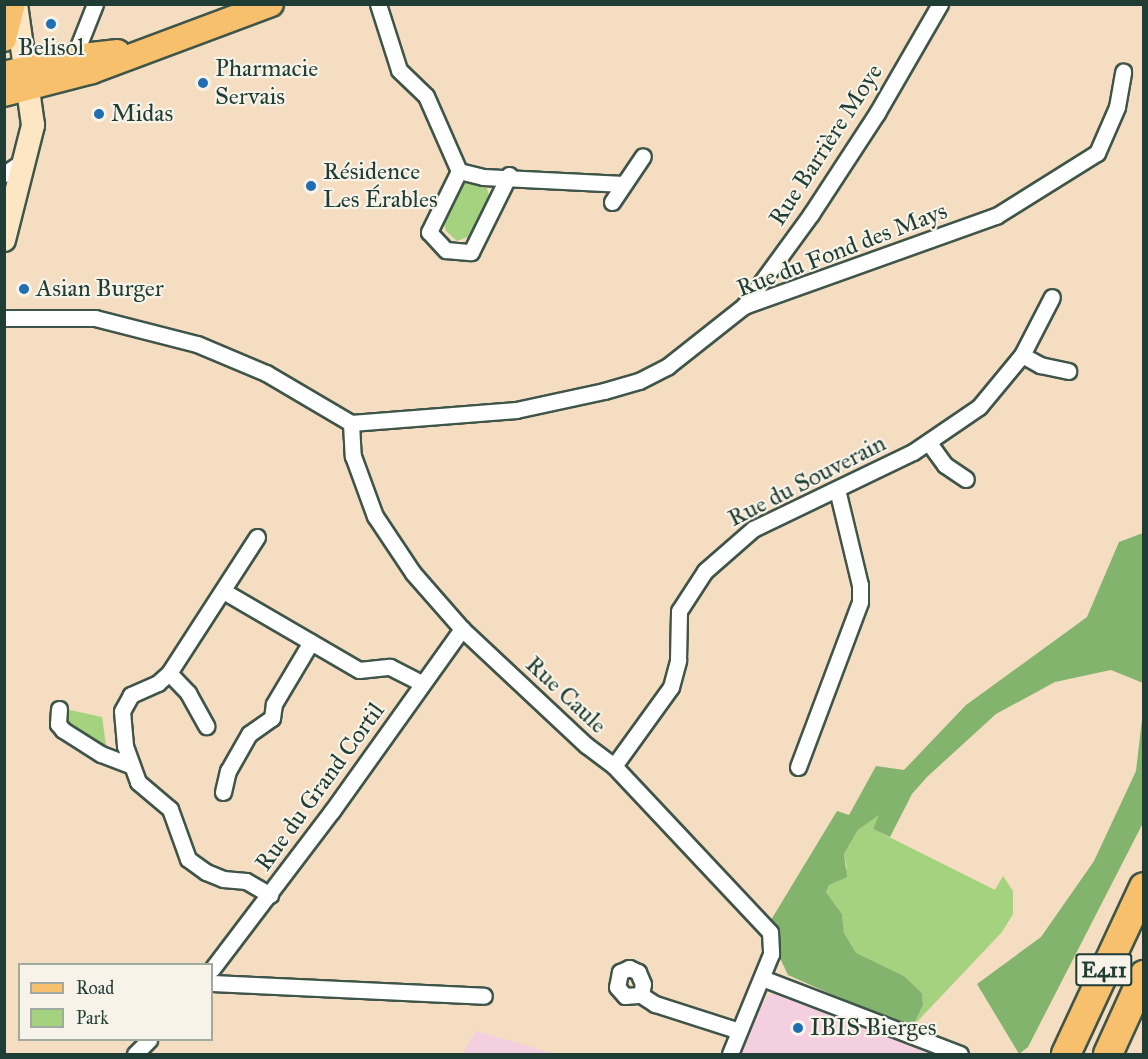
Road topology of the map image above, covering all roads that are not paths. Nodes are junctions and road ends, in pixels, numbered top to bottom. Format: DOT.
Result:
graph roads {
  1 [pos="14,4"];
  2 [pos="95,4"];
  3 [pos="271,4"];
  4 [pos="378,4"];
  5 [pos="940,4"];
  6 [pos="4,39"];
  7 [pos="70,68"];
  8 [pos="1123,72"];
  9 [pos="20,77"];
  10 [pos="4,94"];
  11 [pos="643,156"];
  12 [pos="26,159"];
  13 [pos="459,171"];
  14 [pos="4,174"];
  15 [pos="508,175"];
  16 [pos="624,184"];
  17 [pos="612,202"];
  18 [pos="4,240"];
  19 [pos="1052,297"];
  20 [pos="744,306"];
  21 [pos="4,318"];
  22 [pos="1022,355"];
  23 [pos="1068,371"];
  24 [pos="351,423"];
  25 [pos="929,443"];
  26 [pos="966,479"];
  27 [pos="837,489"];
  28 [pos="257,537"];
  29 [pos="225,592"];
  30 [pos="462,629"];
  31 [pos="311,642"];
  32 [pos="169,674"];
  33 [pos="421,683"];
  34 [pos="59,709"];
  35 [pos="206,726"];
  36 [pos="132,766"];
  37 [pos="614,766"];
  38 [pos="798,767"];
  39 [pos="222,792"];
  40 [pos="1143,887"];
  41 [pos="270,895"];
  42 [pos="213,968"];
  43 [pos="1143,975"];
  44 [pos="762,978"];
  45 [pos="213,983"];
  46 [pos="641,995"];
  47 [pos="484,996"];
  48 [pos="739,1031"];
  49 [pos="148,1041"];
  50 [pos="135,1054"];
  51 [pos="730,1054"];
  52 [pos="960,1054"];
  53 [pos="1066,1054"];
  54 [pos="1108,1054"];
  1 -- 6 [label="main road"];
  1 -- 9 [label="street"];
  2 -- 7 [label="street"];
  3 -- 7 [label="main road"];
  4 -- 13 [label="street"];
  5 -- 20 [label="street, Rue Barrière Moye"];
  7 -- 9 [label="main road"];
  8 -- 20 [label="street, Rue du Fond des Mays"];
  9 -- 10 [label="main road"];
  9 -- 12 [label="street"];
  11 -- 16 [label="street"];
  12 -- 14 [label="street"];
  12 -- 18 [label="street"];
  13 -- 15 [label="street"];
  13 -- 15 [label="street"];
  15 -- 16 [label="street"];
  16 -- 17 [label="street"];
  19 -- 22 [label="street, Rue du Souverain"];
  20 -- 24 [label="street, Rue du Fond des Mays"];
  21 -- 24 [label="street"];
  22 -- 23 [label="street"];
  22 -- 25 [label="street, Rue du Souverain"];
  24 -- 30 [label="street, Rue Caule"];
  25 -- 26 [label="street"];
  25 -- 27 [label="street, Rue du Souverain"];
  27 -- 37 [label="street, Rue du Souverain"];
  27 -- 38 [label="street"];
  28 -- 29 [label="street"];
  29 -- 31 [label="street"];
  29 -- 32 [label="street"];
  30 -- 33 [label="street, Rue du Grand Cortil"];
  30 -- 37 [label="street, Rue Caule"];
  31 -- 33 [label="street"];
  31 -- 39 [label="street"];
  32 -- 35 [label="street"];
  32 -- 36 [label="street"];
  33 -- 41 [label="street, Rue du Grand Cortil"];
  34 -- 36 [label="street"];
  36 -- 41 [label="street"];
  37 -- 44 [label="street, Rue Caule"];
  40 -- 53 [label="highway, E411"];
  41 -- 42 [label="street, Rue du Grand Cortil"];
  43 -- 54 [label="highway, E411"];
  44 -- 48 [label="street, Rue Caule"];
  44 -- 52 [label="street"];
  45 -- 47 [label="street"];
  46 -- 48 [label="street"];
  48 -- 51 [label="street, Rue Caule"];
  49 -- 50 [label="street"];
}
